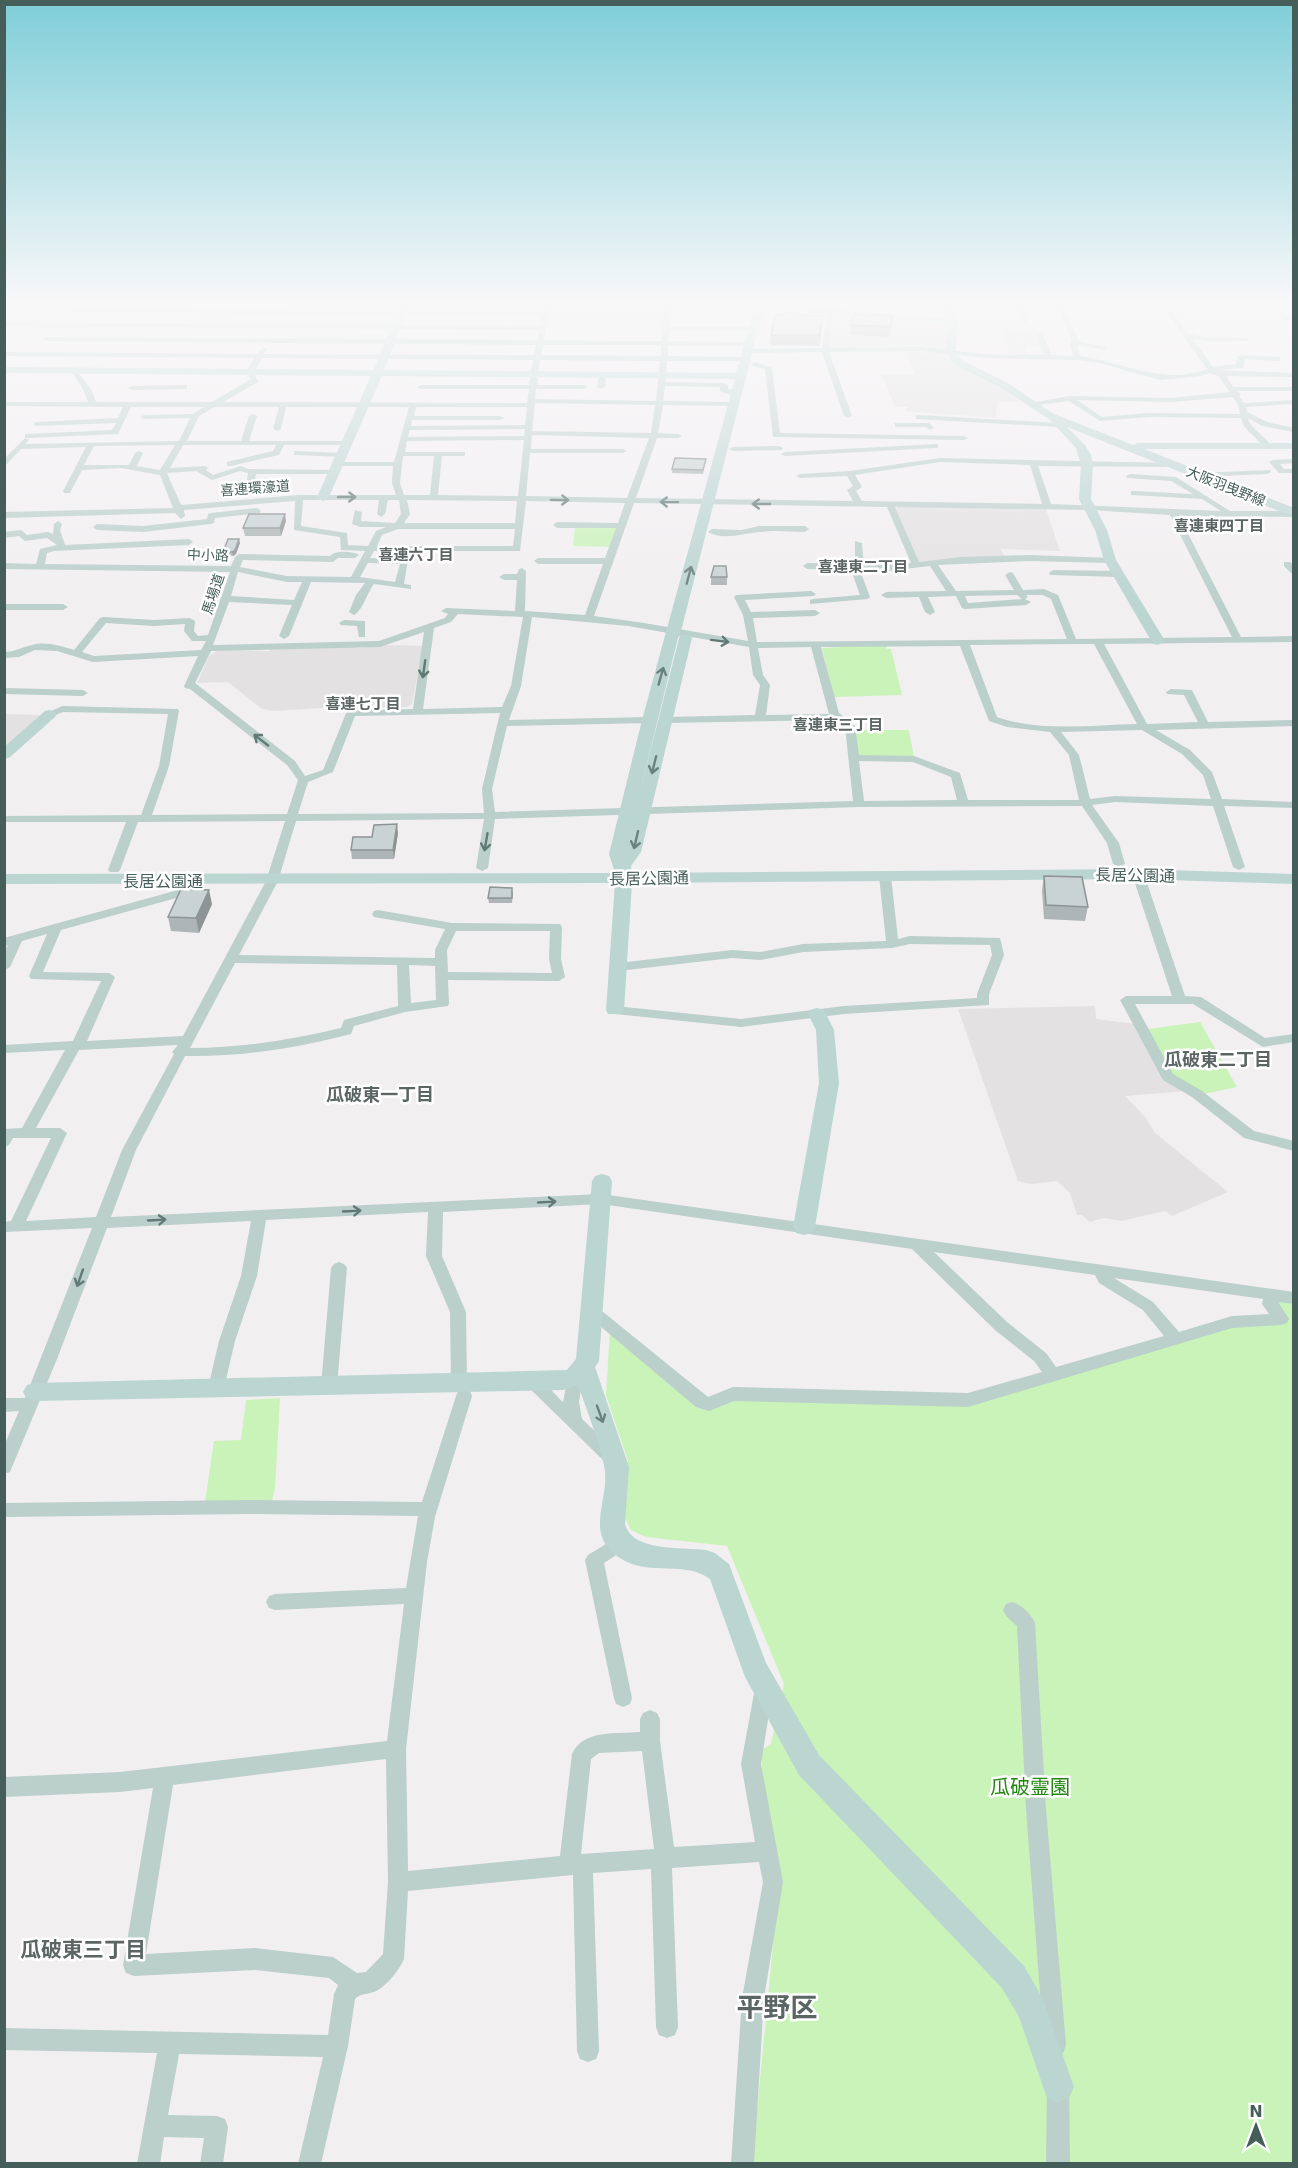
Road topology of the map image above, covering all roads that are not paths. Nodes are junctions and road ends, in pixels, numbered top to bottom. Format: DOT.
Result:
graph roads {
  1 [pos="44,405"];
  2 [pos="125,405"];
  3 [pos="212,405"];
  4 [pos="254,405"];
  5 [pos="350,405"];
  6 [pos="364,405"];
  7 [pos="368,405"];
  8 [pos="531,405"];
  9 [pos="647,405"];
  10 [pos="659,405"];
  11 [pos="682,405"];
  12 [pos="772,405"];
  13 [pos="844,405"];
  14 [pos="1032,405"];
  15 [pos="1080,405"];
  16 [pos="1240,405"];
  17 [pos="1275,405"];
  18 [pos="283,406"];
  19 [pos="413,407"];
  20 [pos="737,408"];
  21 [pos="1243,411"];
  22 [pos="195,416"];
  23 [pos="253,416"];
  24 [pos="848,416"];
  25 [pos="1050,416"];
  26 [pos="144,417"];
  27 [pos="530,417"];
  28 [pos="919,417"];
  29 [pos="121,420"];
  30 [pos="37,424"];
  31 [pos="1293,424"];
  32 [pos="898,425"];
  33 [pos="1059,425"];
  34 [pos="407,428"];
  35 [pos="930,428"];
  36 [pos="1282,428"];
  37 [pos="278,429"];
  38 [pos="965,429"];
  39 [pos="1293,430"];
  40 [pos="1257,434"];
  41 [pos="654,435"];
  42 [pos="678,436"];
  43 [pos="893,437"];
  44 [pos="964,438"];
  45 [pos="405,439"];
  46 [pos="448,439"];
  47 [pos="21,442"];
  48 [pos="935,442"];
  49 [pos="181,443"];
  50 [pos="244,443"];
  51 [pos="281,443"];
  52 [pos="348,443"];
  53 [pos="91,444"];
  54 [pos="735,445"];
  55 [pos="609,446"];
  56 [pos="1126,446"];
  57 [pos="1267,446"];
  58 [pos="906,447"];
  59 [pos="1081,447"];
  60 [pos="1291,449"];
  61 [pos="528,451"];
  62 [pos="543,451"];
  63 [pos="623,451"];
  64 [pos="402,452"];
  65 [pos="140,453"];
  66 [pos="297,453"];
  67 [pos="438,454"];
  68 [pos="462,454"];
  69 [pos="225,455"];
  70 [pos="940,460"];
  71 [pos="1293,461"];
  72 [pos="929,462"];
  73 [pos="1033,463"];
  74 [pos="339,464"];
  75 [pos="398,464"];
  76 [pos="4,465"];
  77 [pos="1087,465"];
  78 [pos="1172,465"];
  79 [pos="81,468"];
  80 [pos="132,468"];
  81 [pos="197,468"];
  82 [pos="254,470"];
  83 [pos="279,471"];
  84 [pos="1293,471"];
  85 [pos="163,472"];
  86 [pos="1267,472"];
  87 [pos="850,473"];
  88 [pos="1198,475"];
  89 [pos="800,476"];
  90 [pos="1130,476"];
  91 [pos="286,481"];
  92 [pos="374,487"];
  93 [pos="250,488"];
  94 [pos="67,491"];
  95 [pos="1134,493"];
  96 [pos="323,497"];
  97 [pos="371,497"];
  98 [pos="384,497"];
  99 [pos="403,497"];
  100 [pos="1204,497"];
  101 [pos="298,498"];
  102 [pos="434,498"];
  103 [pos="630,501"];
  104 [pos="521,502"];
  105 [pos="714,503"];
  106 [pos="859,504"];
  107 [pos="890,504"];
  108 [pos="407,506"];
  109 [pos="1047,506"];
  110 [pos="1089,507"];
  111 [pos="179,509"];
  112 [pos="257,511"];
  113 [pos="358,512"];
  114 [pos="593,513"];
  115 [pos="1173,513"];
  116 [pos="1227,513"];
  117 [pos="1291,513"];
  118 [pos="4,514"];
  119 [pos="381,514"];
  120 [pos="58,524"];
  121 [pos="184,524"];
  122 [pos="398,525"];
  123 [pos="557,525"];
  124 [pos="519,526"];
  125 [pos="621,526"];
  126 [pos="97,527"];
  127 [pos="114,527"];
  128 [pos="143,529"];
  129 [pos="805,529"];
  130 [pos="712,532"];
  131 [pos="4,535"];
  132 [pos="189,542"];
  133 [pos="144,543"];
  134 [pos="858,543"];
  135 [pos="61,544"];
  136 [pos="112,544"];
  137 [pos="366,555"];
  138 [pos="1110,560"];
  139 [pos="538,561"];
  140 [pos="609,561"];
  141 [pos="933,564"];
  142 [pos="1293,564"];
  143 [pos="916,565"];
  144 [pos="4,566"];
  145 [pos="40,566"];
  146 [pos="807,566"];
  147 [pos="192,567"];
  148 [pos="857,567"];
  149 [pos="135,568"];
  150 [pos="235,569"];
  151 [pos="1053,573"];
  152 [pos="1118,573"];
  153 [pos="1293,573"];
  154 [pos="1010,575"];
  155 [pos="504,577"];
  156 [pos="307,580"];
  157 [pos="354,580"];
  158 [pos="371,581"];
  159 [pos="1019,592"];
  160 [pos="922,594"];
  161 [pos="956,594"];
  162 [pos="886,595"];
  163 [pos="225,599"];
  164 [pos="4,600"];
  165 [pos="298,603"];
  166 [pos="5,607"];
  167 [pos="63,607"];
  168 [pos="930,612"];
  169 [pos="524,613"];
  170 [pos="815,613"];
  171 [pos="748,615"];
  172 [pos="588,619"];
  173 [pos="685,625"];
  174 [pos="430,626"];
  175 [pos="362,635"];
  176 [pos="284,636"];
  177 [pos="212,638"];
  178 [pos="1237,638"];
  179 [pos="1293,639"];
  180 [pos="1158,641"];
  181 [pos="1073,642"];
  182 [pos="1098,642"];
  183 [pos="964,643"];
  184 [pos="816,644"];
  185 [pos="754,645"];
  186 [pos="205,650"];
  187 [pos="76,654"];
  188 [pos="4,655"];
  189 [pos="4,691"];
  190 [pos="1171,692"];
  191 [pos="83,693"];
  192 [pos="506,710"];
  193 [pos="418,711"];
  194 [pos="50,714"];
  195 [pos="837,717"];
  196 [pos="760,718"];
  197 [pos="649,720"];
  198 [pos="666,720"];
  199 [pos="504,723"];
  200 [pos="1293,723"];
  201 [pos="1204,724"];
  202 [pos="1143,726"];
  203 [pos="1053,729"];
  204 [pos="4,755"];
  205 [pos="853,759"];
  206 [pos="303,780"];
  207 [pos="1085,802"];
  208 [pos="963,803"];
  209 [pos="1216,803"];
  210 [pos="859,804"];
  211 [pos="1293,805"];
  212 [pos="634,812"];
  213 [pos="490,816"];
  214 [pos="290,818"];
  215 [pos="4,819"];
  216 [pos="139,819"];
  217 [pos="1119,864"];
  218 [pos="1239,867"];
  219 [pos="482,868"];
  220 [pos="4,869"];
  221 [pos="1293,869"];
  222 [pos="114,870"];
  223 [pos="624,872"];
  224 [pos="1138,874"];
  225 [pos="274,875"];
  226 [pos="885,876"];
  227 [pos="4,879"];
  228 [pos="1293,879"];
  229 [pos="187,881"];
  230 [pos="378,914"];
  231 [pos="452,927"];
  232 [pos="56,928"];
  233 [pos="11,940"];
  234 [pos="892,944"];
  235 [pos="230,959"];
  236 [pos="403,962"];
  237 [pos="4,967"];
  238 [pos="618,967"];
  239 [pos="442,969"];
  240 [pos="1180,1000"];
  241 [pos="405,1008"];
  242 [pos="615,1010"];
  243 [pos="817,1014"];
  244 [pos="1293,1038"];
  245 [pos="187,1040"];
  246 [pos="76,1046"];
  247 [pos="4,1048"];
  248 [pos="179,1052"];
  249 [pos="26,1133"];
  250 [pos="4,1142"];
  251 [pos="1293,1146"];
  252 [pos="602,1190"];
  253 [pos="436,1207"];
  254 [pos="259,1215"];
  255 [pos="99,1223"];
  256 [pos="10,1226"];
  257 [pos="804,1227"];
  258 [pos="915,1243"];
  259 [pos="339,1268"];
  260 [pos="1100,1270"];
  261 [pos="1270,1295"];
  262 [pos="1293,1298"];
  263 [pos="592,1311"];
  264 [pos="1175,1338"];
  265 [pos="579,1372"];
  266 [pos="1053,1375"];
  267 [pos="531,1382"];
  268 [pos="329,1386"];
  269 [pos="216,1388"];
  270 [pos="462,1390"];
  271 [pos="33,1398"];
  272 [pos="4,1405"];
  273 [pos="574,1422"];
  274 [pos="616,1461"];
  275 [pos="4,1467"];
  276 [pos="430,1509"];
  277 [pos="4,1510"];
  278 [pos="621,1543"];
  279 [pos="414,1596"];
  280 [pos="275,1602"];
  281 [pos="1012,1610"];
  282 [pos="764,1686"];
  283 [pos="622,1698"];
  284 [pos="650,1719"];
  285 [pos="651,1741"];
  286 [pos="396,1749"];
  287 [pos="165,1777"];
  288 [pos="4,1787"];
  289 [pos="767,1851"];
  290 [pos="663,1858"];
  291 [pos="576,1865"];
  292 [pos="398,1882"];
  293 [pos="354,1984"];
  294 [pos="667,2027"];
  295 [pos="4,2039"];
  296 [pos="170,2043"];
  297 [pos="337,2046"];
  298 [pos="588,2050"];
  299 [pos="1058,2087"];
  300 [pos="155,2126"];
  301 [pos="148,2163"];
  302 [pos="210,2163"];
  303 [pos="309,2163"];
  304 [pos="742,2163"];
  305 [pos="1059,2163"];
  1 -- 30 [label="street"];
  2 -- 29 [label="street"];
  3 -- 22 [label="street"];
  4 -- 18 [label="street"];
  5 -- 18 [label="street"];
  6 -- 52 [label="street"];
  7 -- 19 [label="street"];
  8 -- 27 [label="street"];
  9 -- 27 [label="street"];
  10 -- 41 [label="street"];
  11 -- 20 [label="street"];
  12 -- 43 [label="street"];
  13 -- 24 [label="street"];
  14 -- 25 [label="street, 大阪羽曳野線"];
  15 -- 21 [label="street"];
  16 -- 21 [label="street"];
  17 -- 21 [label="street"];
  18 -- 37 [label="street"];
  19 -- 27 [label="street"];
  19 -- 27 [label="street"];
  19 -- 34 [label="street"];
  20 -- 54 [label="street"];
  20 -- 105 [label="street"];
  21 -- 36 [label="street"];
  21 -- 40 [label="street"];
  22 -- 26 [label="street"];
  22 -- 49 [label="street"];
  23 -- 50 [label="street"];
  25 -- 33 [label="street"];
  25 -- 56 [label="street, 大阪羽曳野線"];
  27 -- 34 [label="street"];
  27 -- 41 [label="street"];
  27 -- 46 [label="street"];
  27 -- 61 [label="street"];
  28 -- 33 [label="street"];
  29 -- 30 [label="street"];
  29 -- 47 [label="street"];
  30 -- 47 [label="street"];
  31 -- 36 [label="street"];
  32 -- 35 [label="street"];
  33 -- 59 [label="street"];
  34 -- 45 [label="street"];
  35 -- 38 [label="street"];
  35 -- 48 [label="street"];
  36 -- 39 [label="street"];
  36 -- 40 [label="street"];
  40 -- 57 [label="street"];
  41 -- 42 [label="street"];
  41 -- 103 [label="street"];
  43 -- 48 [label="street"];
  43 -- 58 [label="street"];
  44 -- 48 [label="street"];
  45 -- 46 [label="street"];
  45 -- 64 [label="street"];
  46 -- 64 [label="street"];
  47 -- 53 [label="street"];
  47 -- 76 [label="street"];
  48 -- 58 [label="street"];
  48 -- 70 [label="street"];
  49 -- 53 [label="street"];
  49 -- 69 [label="street"];
  49 -- 85 [label="street"];
  50 -- 51 [label="street"];
  50 -- 69 [label="street"];
  51 -- 52 [label="street"];
  51 -- 69 [label="street"];
  52 -- 74 [label="street"];
  53 -- 79 [label="street"];
  54 -- 58 [label="street"];
  54 -- 105 [label="street"];
  55 -- 62 [label="street"];
  56 -- 57 [label="street"];
  56 -- 59 [label="street"];
  56 -- 78 [label="street, 大阪羽曳野線"];
  57 -- 60 [label="street"];
  58 -- 72 [label="street"];
  59 -- 77 [label="street"];
  61 -- 62 [label="street"];
  61 -- 104 [label="street"];
  62 -- 63 [label="street"];
  64 -- 67 [label="street"];
  64 -- 75 [label="street"];
  65 -- 80 [label="street"];
  66 -- 74 [label="street"];
  67 -- 68 [label="street"];
  67 -- 102 [label="street"];
  69 -- 81 [label="street"];
  70 -- 72 [label="street"];
  70 -- 73 [label="street"];
  71 -- 84 [label="street"];
  72 -- 87 [label="street"];
  73 -- 77 [label="street"];
  73 -- 109 [label="street"];
  74 -- 75 [label="street"];
  74 -- 83 [label="street"];
  74 -- 96 [label="street"];
  75 -- 99 [label="street"];
  77 -- 78 [label="street"];
  77 -- 110 [label="street"];
  78 -- 88 [label="street, 大阪羽曳野線"];
  79 -- 80 [label="street"];
  79 -- 94 [label="street"];
  80 -- 85 [label="street"];
  81 -- 82 [label="street"];
  81 -- 85 [label="street"];
  82 -- 83 [label="street"];
  82 -- 93 [label="street"];
  83 -- 91 [label="street"];
  85 -- 111 [label="street"];
  86 -- 88 [label="street"];
  87 -- 89 [label="street"];
  87 -- 106 [label="street"];
  88 -- 117 [label="street, 大阪羽曳野線"];
  90 -- 100 [label="street"];
  92 -- 97 [label="street"];
  95 -- 100 [label="street"];
  96 -- 97 [label="street, one-way"];
  96 -- 101 [label="street"];
  97 -- 98 [label="street"];
  98 -- 99 [label="street"];
  98 -- 119 [label="street"];
  99 -- 102 [label="street"];
  99 -- 108 [label="street"];
  100 -- 116 [label="street"];
  101 -- 111 [label="street, 喜連環濠道"];
  101 -- 137 [label="street, 喜連環濠道"];
  102 -- 104 [label="street"];
  105 -- 103 [label="street, one-way"];
  103 -- 114 [label="street"];
  103 -- 125 [label="street"];
  104 -- 108 [label="street"];
  104 -- 114 [label="street, one-way"];
  104 -- 124 [label="street"];
  106 -- 105 [label="street, one-way"];
  105 -- 130 [label="street"];
  173 -- 105 [label="street, one-way"];
  106 -- 107 [label="street"];
  107 -- 109 [label="street"];
  107 -- 143 [label="street"];
  108 -- 122 [label="street"];
  109 -- 110 [label="street"];
  110 -- 115 [label="street"];
  110 -- 138 [label="street"];
  111 -- 118 [label="street, 喜連環濠道"];
  111 -- 121 [label="street"];
  112 -- 121 [label="street"];
  113 -- 122 [label="street"];
  114 -- 123 [label="street"];
  114 -- 125 [label="street"];
  115 -- 116 [label="street"];
  115 -- 178 [label="street"];
  116 -- 117 [label="street"];
  120 -- 135 [label="street"];
  121 -- 128 [label="street"];
  121 -- 132 [label="street"];
  122 -- 124 [label="street"];
  122 -- 137 [label="street"];
  124 -- 137 [label="street, 喜連環濠道"];
  125 -- 140 [label="street"];
  126 -- 127 [label="street"];
  127 -- 128 [label="street"];
  127 -- 136 [label="street"];
  128 -- 133 [label="street"];
  129 -- 130 [label="street"];
  130 -- 173 [label="street"];
  131 -- 135 [label="street"];
  132 -- 133 [label="street"];
  132 -- 147 [label="street"];
  133 -- 136 [label="street"];
  133 -- 149 [label="street"];
  134 -- 148 [label="street"];
  135 -- 136 [label="street"];
  135 -- 145 [label="street"];
  137 -- 150 [label="street, 馬場道"];
  137 -- 157 [label="street"];
  137 -- 158 [label="street, 中小路"];
  138 -- 141 [label="street"];
  138 -- 152 [label="street"];
  139 -- 140 [label="street"];
  140 -- 172 [label="street"];
  141 -- 143 [label="street"];
  141 -- 161 [label="street"];
  142 -- 153 [label="street"];
  143 -- 148 [label="street"];
  144 -- 145 [label="street, 中小路"];
  145 -- 149 [label="street, 中小路"];
  146 -- 148 [label="street"];
  147 -- 149 [label="street, 中小路"];
  147 -- 150 [label="street, 中小路"];
  148 -- 171 [label="street"];
  150 -- 156 [label="street, 中小路"];
  150 -- 163 [label="street, 馬場道"];
  151 -- 152 [label="street"];
  152 -- 180 [label="street"];
  154 -- 159 [label="street"];
  155 -- 169 [label="street"];
  156 -- 157 [label="street, 中小路"];
  156 -- 165 [label="street"];
  157 -- 158 [label="street, 中小路"];
  158 -- 175 [label="street"];
  159 -- 161 [label="street"];
  159 -- 161 [label="street"];
  159 -- 181 [label="street"];
  160 -- 161 [label="street"];
  160 -- 162 [label="street"];
  160 -- 168 [label="street"];
  163 -- 165 [label="street"];
  163 -- 177 [label="street, 馬場道"];
  164 -- 166 [label="street"];
  165 -- 176 [label="street"];
  166 -- 167 [label="street"];
  169 -- 172 [label="street"];
  169 -- 174 [label="street"];
  169 -- 192 [label="street"];
  170 -- 171 [label="street"];
  171 -- 185 [label="street"];
  172 -- 173 [label="street"];
  173 -- 185 [label="street, one-way"];
  197 -- 173 [label="street, one-way"];
  173 -- 198 [label="street"];
  174 -- 186 [label="street"];
  174 -- 193 [label="street, one-way"];
  177 -- 186 [label="street, 馬場道"];
  177 -- 187 [label="street"];
  178 -- 179 [label="street"];
  178 -- 180 [label="street"];
  180 -- 182 [label="street"];
  181 -- 182 [label="street"];
  181 -- 183 [label="street"];
  182 -- 202 [label="street"];
  183 -- 184 [label="street"];
  183 -- 203 [label="street"];
  184 -- 185 [label="street"];
  184 -- 195 [label="street"];
  185 -- 196 [label="street"];
  186 -- 187 [label="street"];
  206 -- 186 [label="street, 馬場道, one-way"];
  187 -- 188 [label="street"];
  189 -- 191 [label="street"];
  190 -- 201 [label="street"];
  192 -- 193 [label="street"];
  192 -- 199 [label="street"];
  193 -- 206 [label="street"];
  194 -- 204 [label="street"];
  194 -- 216 [label="street"];
  195 -- 196 [label="street"];
  195 -- 205 [label="street"];
  196 -- 198 [label="street"];
  197 -- 199 [label="street"];
  197 -- 212 [label="street"];
  198 -- 212 [label="street, one-way"];
  199 -- 213 [label="street"];
  200 -- 201 [label="street"];
  201 -- 202 [label="street"];
  202 -- 203 [label="street"];
  202 -- 209 [label="street"];
  203 -- 207 [label="street"];
  205 -- 208 [label="street"];
  205 -- 210 [label="street"];
  206 -- 214 [label="street"];
  207 -- 208 [label="street"];
  207 -- 209 [label="street"];
  207 -- 217 [label="street"];
  208 -- 210 [label="street"];
  209 -- 211 [label="street"];
  209 -- 218 [label="street"];
  210 -- 212 [label="street"];
  212 -- 213 [label="street"];
  212 -- 223 [label="street"];
  213 -- 214 [label="street"];
  213 -- 219 [label="street, one-way"];
  214 -- 216 [label="street"];
  214 -- 225 [label="street"];
  215 -- 216 [label="street"];
  216 -- 222 [label="street"];
  217 -- 218 [label="street, 長居公園通"];
  217 -- 223 [label="street, 長居公園通"];
  218 -- 221 [label="street, 長居公園通"];
  219 -- 223 [label="street, 長居公園通"];
  219 -- 225 [label="street, 長居公園通"];
  220 -- 222 [label="street, 長居公園通"];
  222 -- 225 [label="street, 長居公園通"];
  223 -- 225 [label="street, 長居公園通"];
  223 -- 226 [label="street, 長居公園通"];
  223 -- 238 [label="street"];
  224 -- 226 [label="street, 長居公園通"];
  224 -- 228 [label="street, 長居公園通"];
  224 -- 240 [label="street"];
  225 -- 229 [label="street, 長居公園通"];
  225 -- 235 [label="street"];
  226 -- 234 [label="street"];
  227 -- 229 [label="street, 長居公園通"];
  229 -- 232 [label="street"];
  230 -- 231 [label="street"];
  231 -- 239 [label="street"];
  231 -- 239 [label="street"];
  232 -- 233 [label="street"];
  232 -- 246 [label="street"];
  233 -- 237 [label="street"];
  234 -- 238 [label="street"];
  234 -- 243 [label="street"];
  235 -- 236 [label="street"];
  235 -- 245 [label="street"];
  236 -- 239 [label="street"];
  236 -- 241 [label="street"];
  238 -- 242 [label="street"];
  239 -- 241 [label="street"];
  240 -- 244 [label="street"];
  240 -- 251 [label="street"];
  241 -- 248 [label="street"];
  242 -- 243 [label="street"];
  243 -- 257 [label="street"];
  245 -- 246 [label="street"];
  245 -- 248 [label="street"];
  246 -- 247 [label="street"];
  246 -- 249 [label="street"];
  248 -- 255 [label="street"];
  249 -- 250 [label="street"];
  249 -- 256 [label="street"];
  253 -- 252 [label="street, one-way"];
  252 -- 257 [label="street"];
  252 -- 263 [label="street"];
  254 -- 253 [label="street, one-way"];
  253 -- 270 [label="street"];
  255 -- 254 [label="street, one-way"];
  254 -- 269 [label="street"];
  255 -- 256 [label="street"];
  255 -- 271 [label="street, one-way"];
  257 -- 258 [label="street"];
  258 -- 260 [label="street"];
  258 -- 266 [label="street"];
  259 -- 268 [label="street"];
  260 -- 261 [label="street"];
  260 -- 264 [label="street"];
  261 -- 262 [label="street"];
  261 -- 264 [label="street"];
  263 -- 265 [label="street"];
  263 -- 266 [label="street"];
  264 -- 266 [label="street"];
  265 -- 267 [label="street"];
  265 -- 273 [label="street"];
  265 -- 274 [label="street, one-way"];
  267 -- 270 [label="street"];
  267 -- 273 [label="street"];
  268 -- 269 [label="street"];
  268 -- 270 [label="street"];
  269 -- 271 [label="street"];
  270 -- 276 [label="street"];
  271 -- 272 [label="street"];
  271 -- 275 [label="street"];
  273 -- 274 [label="street"];
  274 -- 278 [label="street"];
  276 -- 277 [label="street"];
  276 -- 279 [label="street"];
  278 -- 282 [label="street"];
  278 -- 283 [label="street"];
  279 -- 280 [label="street"];
  279 -- 286 [label="street"];
  281 -- 299 [label="street"];
  282 -- 289 [label="street"];
  282 -- 299 [label="street"];
  284 -- 285 [label="street"];
  285 -- 290 [label="street"];
  285 -- 291 [label="street"];
  286 -- 287 [label="street"];
  286 -- 292 [label="street"];
  287 -- 288 [label="street"];
  287 -- 293 [label="street"];
  289 -- 290 [label="street"];
  289 -- 304 [label="street"];
  290 -- 291 [label="street"];
  290 -- 294 [label="street"];
  291 -- 292 [label="street"];
  291 -- 298 [label="street"];
  292 -- 293 [label="street"];
  293 -- 297 [label="street"];
  295 -- 296 [label="street"];
  296 -- 297 [label="street"];
  296 -- 300 [label="street"];
  297 -- 303 [label="street"];
  299 -- 305 [label="street"];
  300 -- 301 [label="street"];
  300 -- 302 [label="street"];
}
